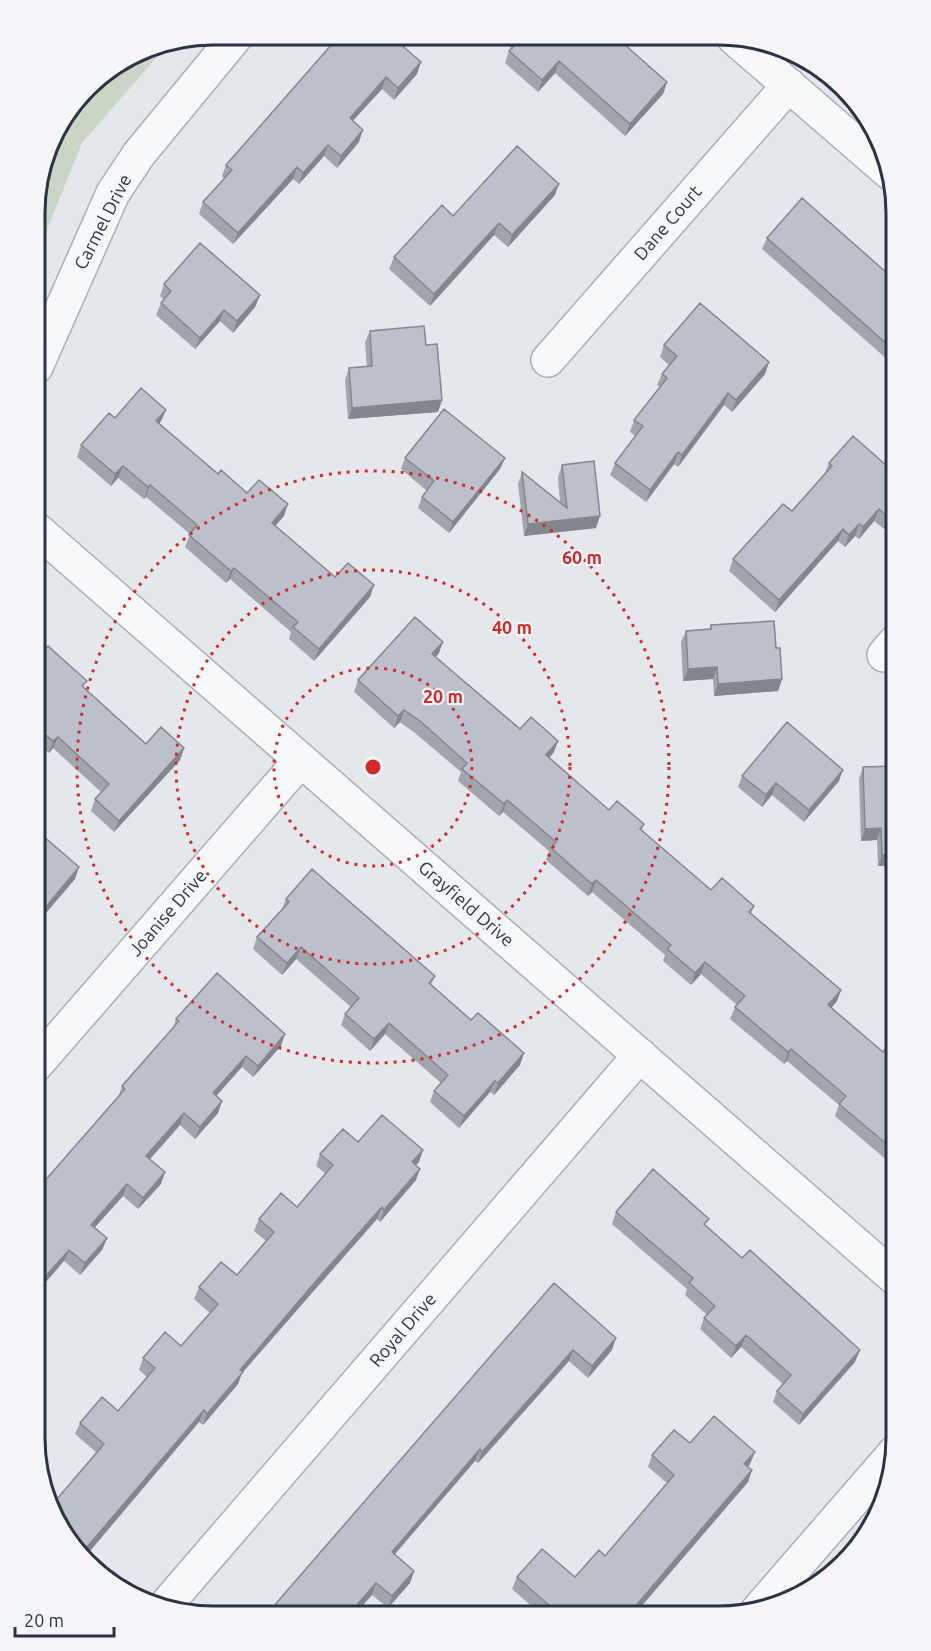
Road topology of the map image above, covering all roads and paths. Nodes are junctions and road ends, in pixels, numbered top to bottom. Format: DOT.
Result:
graph roads {
  1 [pos="229,45"];
  2 [pos="745,47"];
  3 [pos="789,85"];
  4 [pos="878,161"];
  5 [pos="45,347"];
  6 [pos="548,360"];
  7 [pos="45,536"];
  8 [pos="301,760"];
  9 [pos="45,1054"];
  10 [pos="640,1055"];
  11 [pos="886,1270"];
  12 [pos="884,1465"];
  13 [pos="768,1598"];
  14 [pos="170,1600"];
  1 -- 5 [label="street, Carmel Drive"];
  2 -- 3 [label="street"];
  3 -- 4 [label="street"];
  3 -- 6 [label="street, Dane Court"];
  7 -- 8 [label="street, Grayfield Drive"];
  8 -- 9 [label="street, Joanise Drive"];
  8 -- 10 [label="street, Grayfield Drive"];
  10 -- 11 [label="street, Grayfield Drive"];
  10 -- 14 [label="street, Royal Drive"];
  12 -- 13 [label="street"];
}
